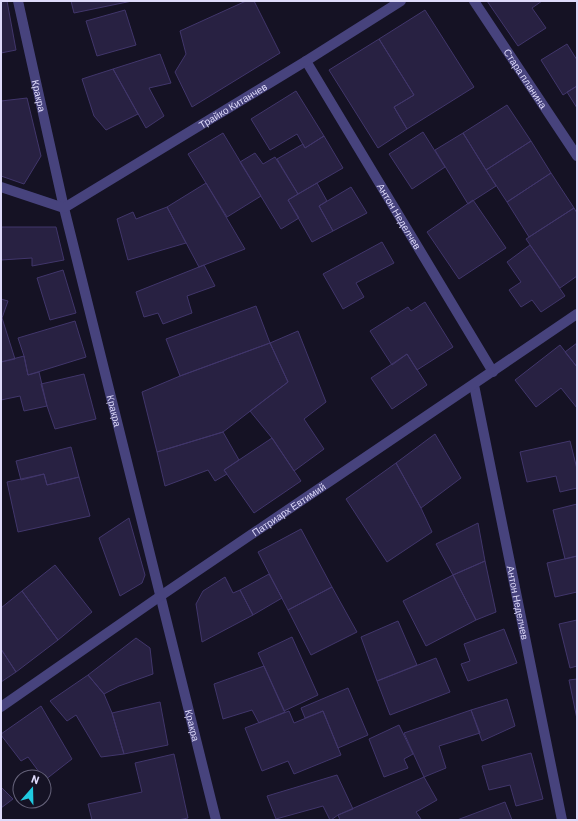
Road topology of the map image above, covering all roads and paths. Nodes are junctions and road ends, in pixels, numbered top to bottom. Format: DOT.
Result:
graph roads {
  1 [pos="18,1"];
  2 [pos="401,1"];
  3 [pos="474,1"];
  4 [pos="306,61"];
  5 [pos="577,156"];
  6 [pos="1,187"];
  7 [pos="64,208"];
  8 [pos="577,314"];
  9 [pos="493,372"];
  10 [pos="474,385"];
  11 [pos="159,597"];
  12 [pos="1,707"];
  13 [pos="216,820"];
  14 [pos="562,820"];
  1 -- 7 [label="street, Кракра"];
  2 -- 4 [label="street, Трайко Китанчев"];
  3 -- 5 [label="street, Стара планина"];
  4 -- 7 [label="street, Трайко Китанчев"];
  4 -- 9 [label="street, Антон Неделчев"];
  6 -- 7 [label="street"];
  7 -- 11 [label="street, Кракра"];
  8 -- 9 [label="street, Патриарх Евтимий"];
  9 -- 10 [label="street, Патриарх Евтимий"];
  10 -- 11 [label="street, Патриарх Евтимий"];
  10 -- 14 [label="street, Антон Неделчев"];
  11 -- 12 [label="street, Патриарх Евтимий"];
  11 -- 13 [label="street, Кракра"];
}
